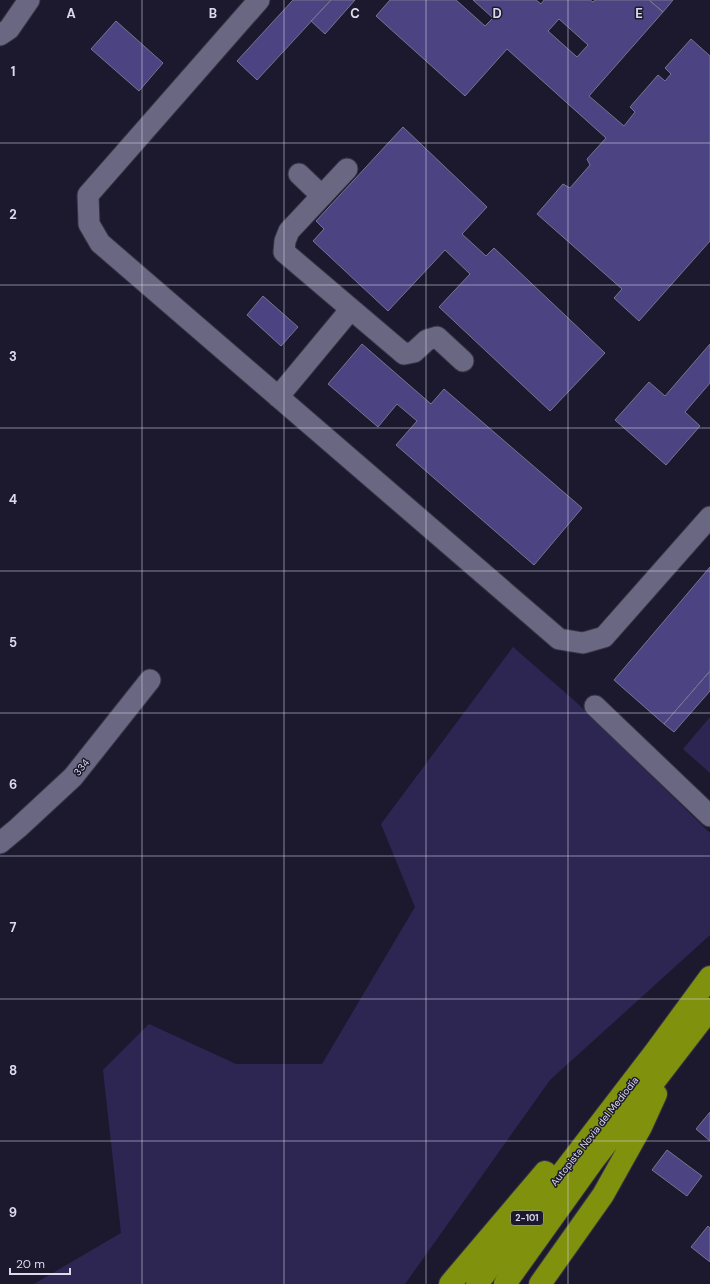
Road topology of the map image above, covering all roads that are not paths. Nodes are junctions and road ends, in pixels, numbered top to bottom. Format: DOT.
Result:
graph roads {
  1 [pos="29,0"];
  2 [pos="259,0"];
  3 [pos="0,35"];
  4 [pos="347,169"];
  5 [pos="299,174"];
  6 [pos="322,196"];
  7 [pos="351,309"];
  8 [pos="463,361"];
  9 [pos="278,397"];
  10 [pos="710,516"];
  11 [pos="150,680"];
  12 [pos="594,706"];
  13 [pos="710,816"];
  14 [pos="0,843"];
  15 [pos="710,977"];
  16 [pos="710,1009"];
  17 [pos="663,1056"];
  18 [pos="585,1157"];
  19 [pos="450,1284"];
  20 [pos="477,1284"];
  21 [pos="505,1284"];
  22 [pos="540,1284"];
  1 -- 3 [label="street"];
  2 -- 9 [label="street"];
  4 -- 6 [label="street"];
  5 -- 6 [label="street"];
  6 -- 7 [label="street"];
  7 -- 8 [label="street"];
  7 -- 9 [label="street"];
  9 -- 10 [label="street"];
  11 -- 14 [label="street, 334"];
  12 -- 13 [label="street"];
  15 -- 17 [label="highway, Autopista Novia del Mediodía / 2-101"];
  16 -- 17 [label="highway, Autopista Novia del Mediodía / 2-101"];
  17 -- 18 [label="highway, Autopista Novia del Mediodía / 2-101"];
  17 -- 19 [label="highway"];
  17 -- 22 [label="highway"];
  18 -- 20 [label="highway, Autopista Novia del Mediodía / 2-101"];
  18 -- 21 [label="highway, Autopista Novia del Mediodía / 2-101"];
}
